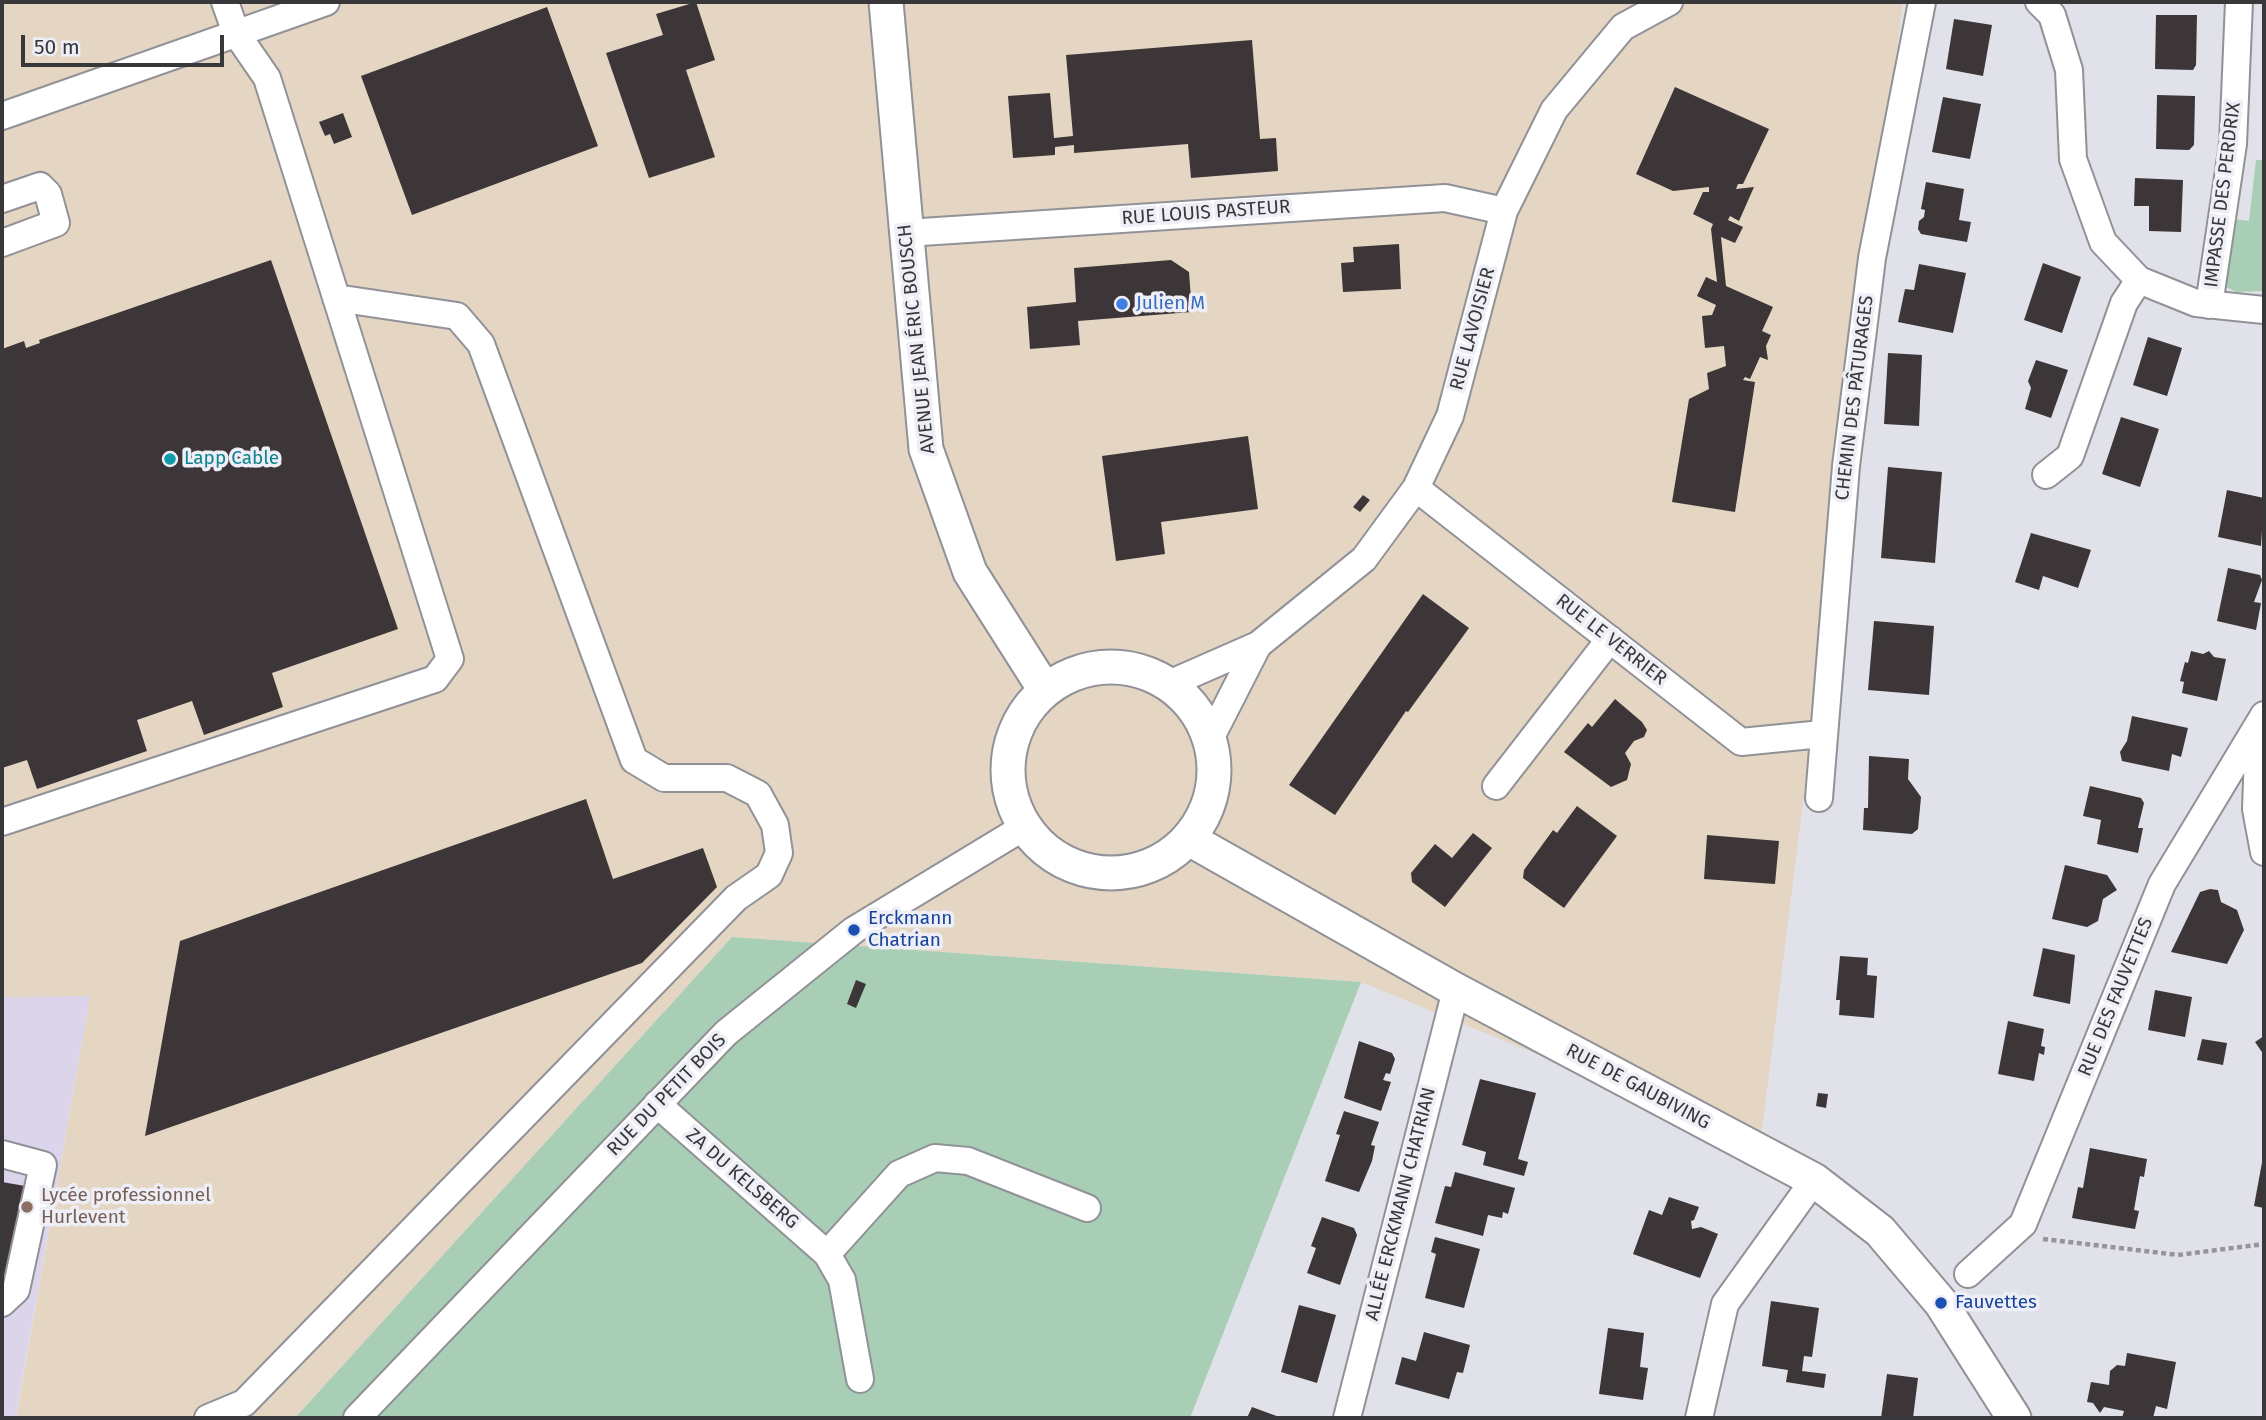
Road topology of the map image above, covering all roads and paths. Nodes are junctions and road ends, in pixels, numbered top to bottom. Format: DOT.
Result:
graph roads {
  1 [pos="225,2"];
  2 [pos="326,2"];
  3 [pos="886,2"];
  4 [pos="1669,2"];
  5 [pos="1922,2"];
  6 [pos="2039,2"];
  7 [pos="2239,2"];
  8 [pos="236,33"];
  9 [pos="2,116"];
  10 [pos="2,199"];
  11 [pos="1504,211"];
  12 [pos="905,233"];
  13 [pos="2,243"];
  14 [pos="2139,280"];
  15 [pos="336,298"];
  16 [pos="2209,305"];
  17 [pos="2264,313"];
  18 [pos="2046,475"];
  19 [pos="1416,488"];
  20 [pos="1610,639"];
  21 [pos="1258,645"];
  22 [pos="1169,684"];
  23 [pos="1045,690"];
  24 [pos="2262,719"];
  25 [pos="1822,734"];
  26 [pos="1210,739"];
  27 [pos="1496,786"];
  28 [pos="1819,798"];
  29 [pos="2,822"];
  30 [pos="1024,827"];
  31 [pos="1189,839"];
  32 [pos="2264,852"];
  33 [pos="1456,990"];
  34 [pos="657,1104"];
  35 [pos="2,1154"];
  36 [pos="1814,1180"];
  37 [pos="1087,1208"];
  38 [pos="2015,1231"];
  39 [pos="2264,1244"];
  40 [pos="827,1254"];
  41 [pos="1968,1274"];
  42 [pos="2,1303"];
  43 [pos="860,1378"];
  44 [pos="362,1417"];
  45 [pos="208,1418"];
  46 [pos="1347,1418"];
  47 [pos="1699,1418"];
  48 [pos="2014,1418"];
  1 -- 8 [label="street"];
  2 -- 8 [label="street"];
  3 -- 12 [label="main road, AVENUE JEAN ÉRIC BOUSCH"];
  4 -- 11 [label="street, RUE LAVOISIER"];
  5 -- 25 [label="street, CHEMIN DES PÂTURAGES"];
  6 -- 14 [label="street"];
  7 -- 16 [label="street, IMPASSE DES PERDRIX"];
  8 -- 9 [label="street"];
  8 -- 15 [label="street"];
  10 -- 13 [label="street"];
  11 -- 12 [label="street, RUE LOUIS PASTEUR"];
  11 -- 19 [label="street, RUE LAVOISIER"];
  12 -- 23 [label="main road, AVENUE JEAN ÉRIC BOUSCH"];
  14 -- 16 [label="street"];
  14 -- 18 [label="street"];
  15 -- 29 [label="street"];
  15 -- 45 [label="street"];
  16 -- 17 [label="street"];
  19 -- 20 [label="street, RUE LE VERRIER"];
  19 -- 21 [label="street, RUE LAVOISIER"];
  20 -- 25 [label="street, RUE LE VERRIER"];
  20 -- 27 [label="street"];
  21 -- 22 [label="street, RUE LAVOISIER"];
  21 -- 26 [label="street, RUE LAVOISIER"];
  22 -- 23 [label="main road"];
  22 -- 26 [label="main road"];
  23 -- 30 [label="main road"];
  24 -- 32 [label="street"];
  24 -- 38 [label="street, RUE DES FAUVETTES"];
  25 -- 28 [label="street, CHEMIN DES PÂTURAGES"];
  26 -- 31 [label="main road"];
  30 -- 31 [label="main road"];
  30 -- 34 [label="street, RUE DU PETIT BOIS"];
  31 -- 33 [label="main road, RUE DE GAUBIVING"];
  33 -- 36 [label="main road, RUE DE GAUBIVING"];
  33 -- 46 [label="street, ALLÉE ERCKMANN CHATRIAN"];
  34 -- 40 [label="street, ZA DU KELSBERG"];
  34 -- 44 [label="street, RUE DU PETIT BOIS"];
  35 -- 42 [label="street"];
  36 -- 47 [label="street"];
  36 -- 48 [label="main road, RUE DE GAUBIVING"];
  37 -- 40 [label="street"];
  38 -- 39 [label="path"];
  38 -- 41 [label="street, RUE DES FAUVETTES"];
  40 -- 43 [label="street, ZA DU KELSBERG"];
}
